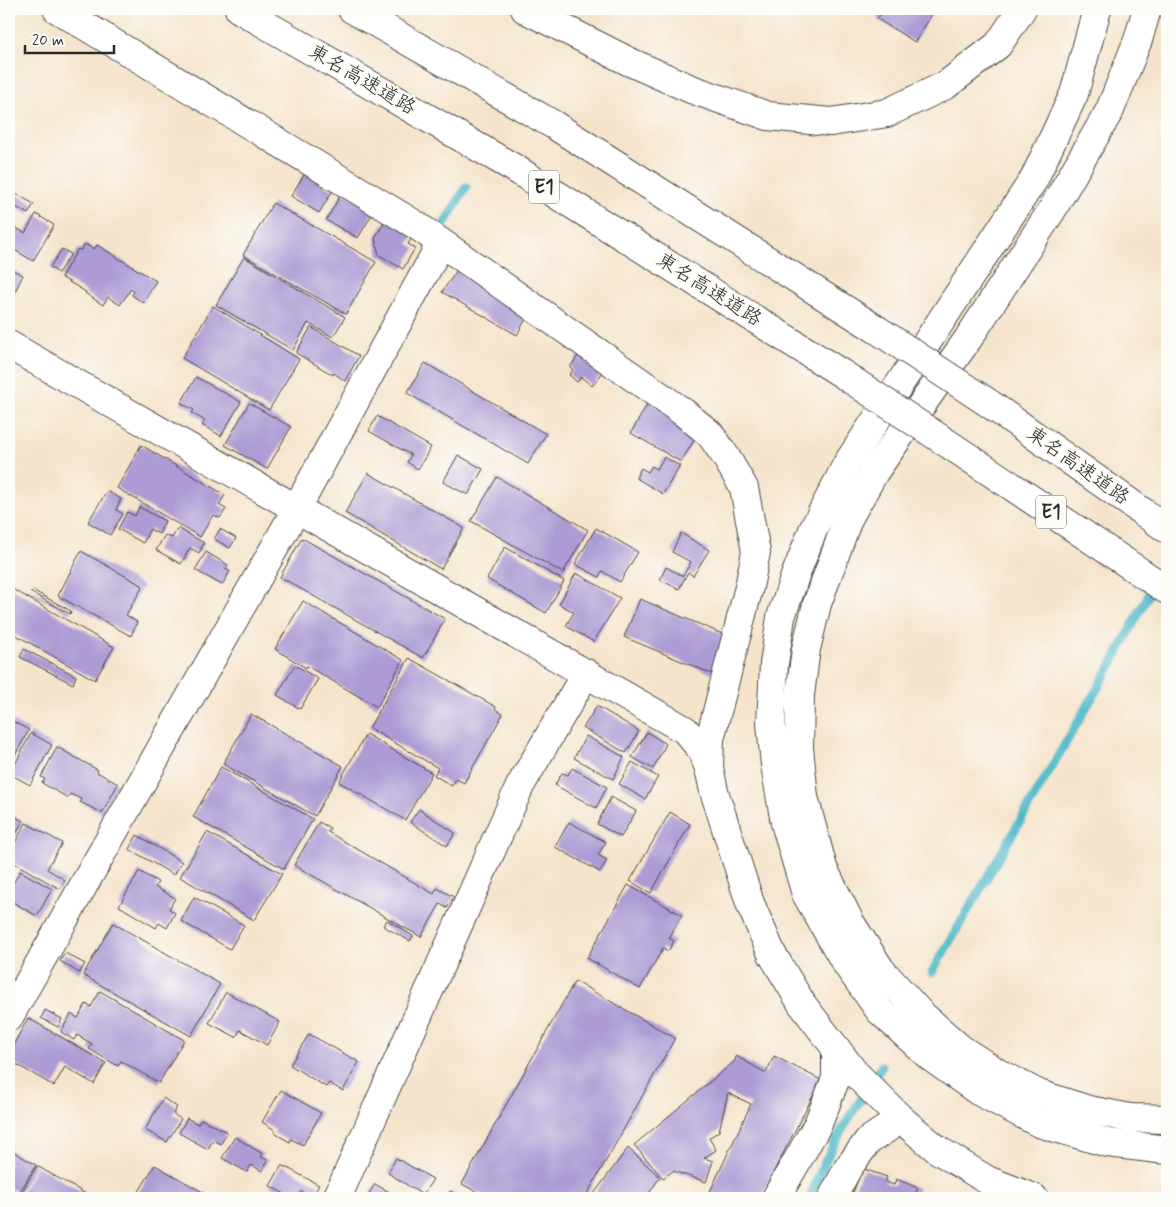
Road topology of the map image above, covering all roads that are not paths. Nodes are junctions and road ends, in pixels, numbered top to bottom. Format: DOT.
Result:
graph roads {
  1 [pos="57,9"];
  2 [pos="239,9"];
  3 [pos="352,9"];
  4 [pos="525,9"];
  5 [pos="1022,9"];
  6 [pos="1097,9"];
  7 [pos="1147,9"];
  8 [pos="441,243"];
  9 [pos="9,345"];
  10 [pos="296,508"];
  11 [pos="1165,527"];
  12 [pos="1152,579"];
  13 [pos="1167,596"];
  14 [pos="586,673"];
  15 [pos="709,768"];
  16 [pos="9,1017"];
  17 [pos="836,1048"];
  18 [pos="897,1116"];
  19 [pos="1167,1119"];
  20 [pos="1167,1150"];
  21 [pos="336,1198"];
  22 [pos="777,1198"];
  23 [pos="832,1198"];
  24 [pos="1034,1198"];
  1 -- 8 [label="main road"];
  2 -- 12 [label="main road, 東名高速道路 / E1, bridge"];
  3 -- 11 [label="main road, 東名高速道路, bridge"];
  4 -- 5 [label="main road"];
  6 -- 20 [label="main road"];
  7 -- 19 [label="main road"];
  8 -- 10 [label="main road"];
  8 -- 15 [label="main road"];
  9 -- 10 [label="main road"];
  10 -- 14 [label="main road"];
  10 -- 16 [label="main road"];
  12 -- 13 [label="main road, 東名高速道路"];
  14 -- 15 [label="main road"];
  14 -- 21 [label="main road"];
  15 -- 17 [label="main road"];
  17 -- 18 [label="main road"];
  17 -- 22 [label="main road"];
  18 -- 23 [label="main road"];
  18 -- 24 [label="main road"];
}
